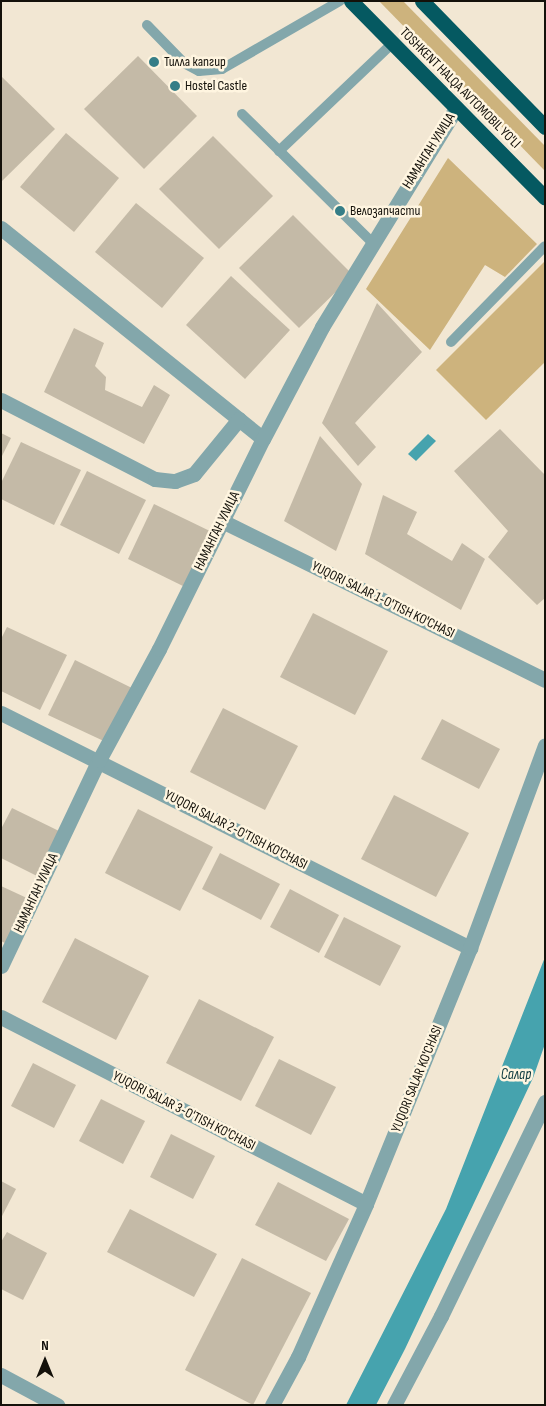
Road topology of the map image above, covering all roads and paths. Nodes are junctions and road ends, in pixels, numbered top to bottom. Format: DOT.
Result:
graph roads {
  1 [pos="340,1"];
  2 [pos="351,1"];
  3 [pos="422,1"];
  4 [pos="147,24"];
  5 [pos="392,43"];
  6 [pos="456,108"];
  7 [pos="242,114"];
  8 [pos="545,127"];
  9 [pos="279,151"];
  10 [pos="545,198"];
  11 [pos="1,228"];
  12 [pos="373,243"];
  13 [pos="545,246"];
  14 [pos="451,342"];
  15 [pos="1,400"];
  16 [pos="239,419"];
  17 [pos="263,438"];
  18 [pos="222,521"];
  19 [pos="545,680"];
  20 [pos="1,713"];
  21 [pos="545,745"];
  22 [pos="99,760"];
  23 [pos="470,948"];
  24 [pos="1,966"];
  25 [pos="1,1017"];
  26 [pos="545,1102"];
  27 [pos="366,1204"];
  28 [pos="1,1375"];
  29 [pos="57,1405"];
  30 [pos="272,1405"];
  31 [pos="394,1405"];
  1 -- 4 [label="lane"];
  2 -- 5 [label="highway, TOSHKENT HALQA AVTOMOBIL YO'LI"];
  3 -- 8 [label="highway"];
  5 -- 6 [label="highway, TOSHKENT HALQA AVTOMOBIL YO'LI"];
  5 -- 9 [label="lane"];
  6 -- 10 [label="highway, TOSHKENT HALQA AVTOMOBIL YO'LI"];
  6 -- 12 [label="street, НАМАНГАН УЛИЦА"];
  7 -- 9 [label="lane"];
  9 -- 12 [label="lane"];
  11 -- 16 [label="street"];
  12 -- 17 [label="street, НАМАНГАН УЛИЦА"];
  13 -- 14 [label="lane"];
  15 -- 16 [label="street"];
  16 -- 17 [label="street"];
  17 -- 18 [label="street, НАМАНГАН УЛИЦА"];
  18 -- 19 [label="street, YUQORI SALAR 1-O'TISH KO'CHASI"];
  18 -- 22 [label="street, НАМАНГАН УЛИЦА"];
  20 -- 22 [label="street, YUQORI SALAR 2-O'TISH KO'CHASI"];
  21 -- 23 [label="street, YUQORI SALAR KO'CHASI"];
  22 -- 23 [label="street, YUQORI SALAR 2-O'TISH KO'CHASI"];
  22 -- 24 [label="street, НАМАНГАН УЛИЦА"];
  23 -- 27 [label="street, YUQORI SALAR KO'CHASI"];
  25 -- 27 [label="street, YUQORI SALAR 3-O'TISH KO'CHASI"];
  26 -- 31 [label="street"];
  27 -- 30 [label="street, YUQORI SALAR KO'CHASI"];
  28 -- 29 [label="street"];
}
